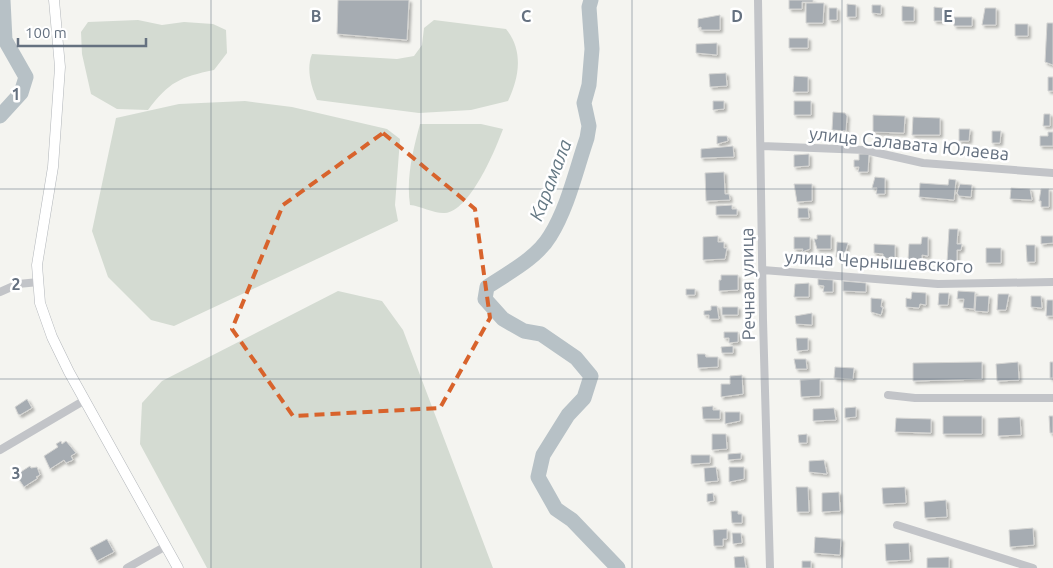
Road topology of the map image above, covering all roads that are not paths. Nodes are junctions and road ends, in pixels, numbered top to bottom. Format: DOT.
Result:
graph roads {
  1 [pos="54,0"];
  2 [pos="758,0"];
  3 [pos="761,146"];
  4 [pos="1053,173"];
  5 [pos="762,270"];
  6 [pos="38,282"];
  7 [pos="1053,282"];
  8 [pos="0,292"];
  9 [pos="888,395"];
  10 [pos="1053,398"];
  11 [pos="85,400"];
  12 [pos="0,450"];
  13 [pos="898,525"];
  14 [pos="166,546"];
  15 [pos="127,568"];
  16 [pos="178,568"];
  17 [pos="770,568"];
  18 [pos="1033,568"];
  1 -- 6 [label="street"];
  2 -- 3 [label="street, Речная улица"];
  3 -- 4 [label="street, улица Салавата Юлаева"];
  3 -- 5 [label="street, Речная улица"];
  5 -- 7 [label="street, улица Чернышевского"];
  5 -- 17 [label="street, Речная улица"];
  6 -- 8 [label="street"];
  6 -- 11 [label="street"];
  9 -- 10 [label="street"];
  11 -- 12 [label="street"];
  11 -- 14 [label="street"];
  13 -- 18 [label="street"];
  14 -- 15 [label="street"];
  14 -- 16 [label="street"];
}
